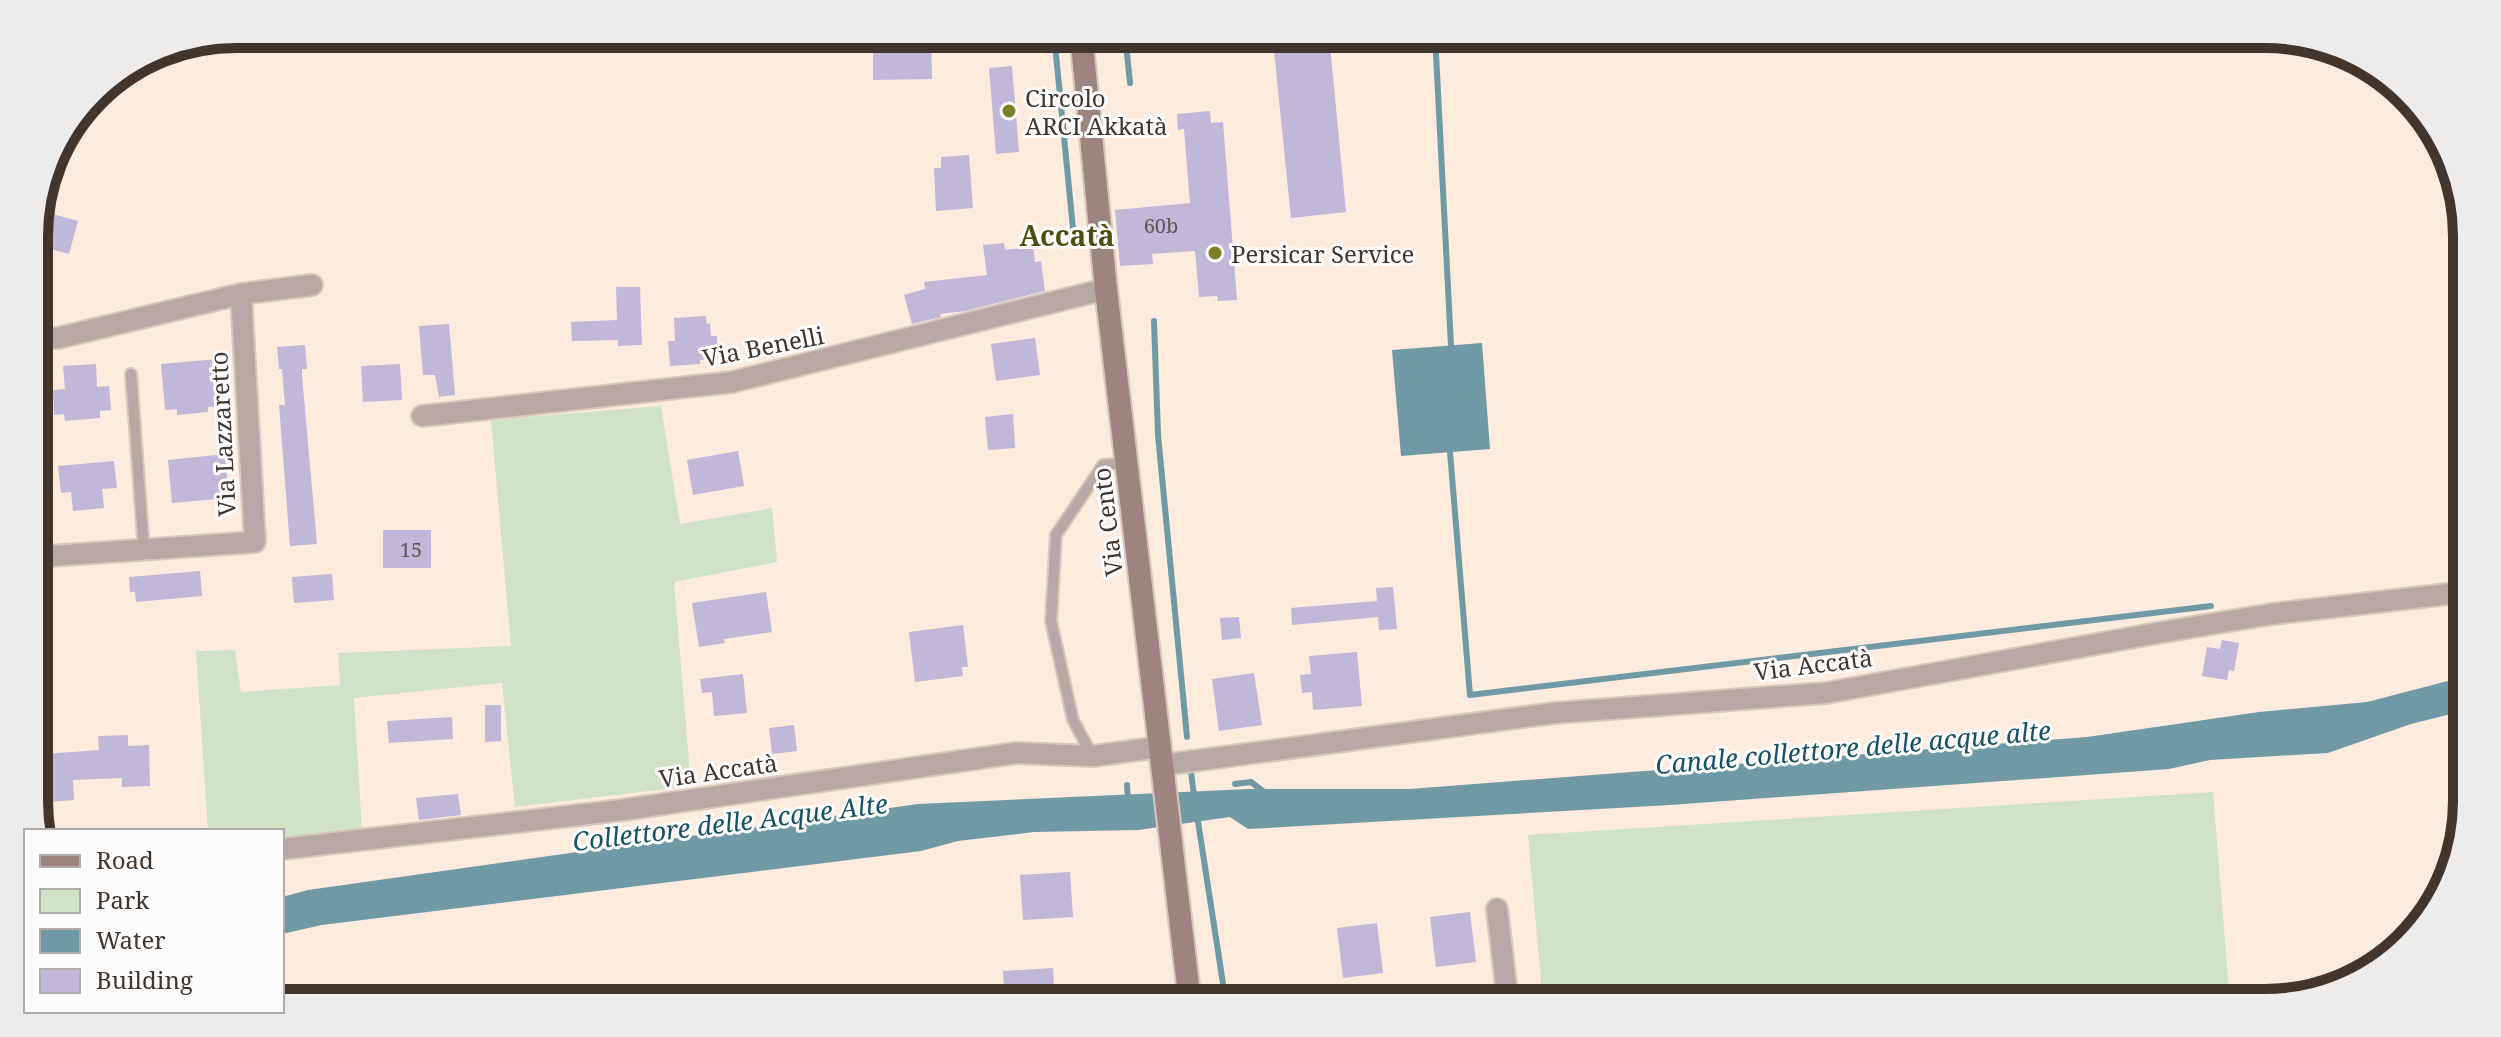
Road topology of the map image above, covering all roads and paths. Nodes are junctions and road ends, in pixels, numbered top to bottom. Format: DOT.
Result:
graph roads {
  1 [pos="1082,48"];
  2 [pos="312,285"];
  3 [pos="1106,289"];
  4 [pos="241,294"];
  5 [pos="48,338"];
  6 [pos="131,374"];
  7 [pos="422,416"];
  8 [pos="1126,463"];
  9 [pos="144,551"];
  10 [pos="48,556"];
  11 [pos="2453,593"];
  12 [pos="1093,756"];
  13 [pos="1163,764"];
  14 [pos="284,849"];
  15 [pos="1497,909"];
  16 [pos="1188,989"];
  17 [pos="1506,989"];
  1 -- 3 [label="main road, Via Cento"];
  2 -- 4 [label="street"];
  3 -- 7 [label="street, Via Benelli"];
  3 -- 8 [label="main road, Via Cento"];
  4 -- 5 [label="street"];
  4 -- 9 [label="street, Via Lazzaretto"];
  6 -- 9 [label="lane"];
  8 -- 12 [label="lane"];
  8 -- 13 [label="main road, Via Cento"];
  9 -- 10 [label="street, Via Lazzaretto"];
  11 -- 13 [label="street, Via Accatà"];
  12 -- 13 [label="street, Via Accatà"];
  12 -- 14 [label="street, Via Accatà"];
  13 -- 16 [label="main road, Via Cento"];
  15 -- 17 [label="street"];
}
